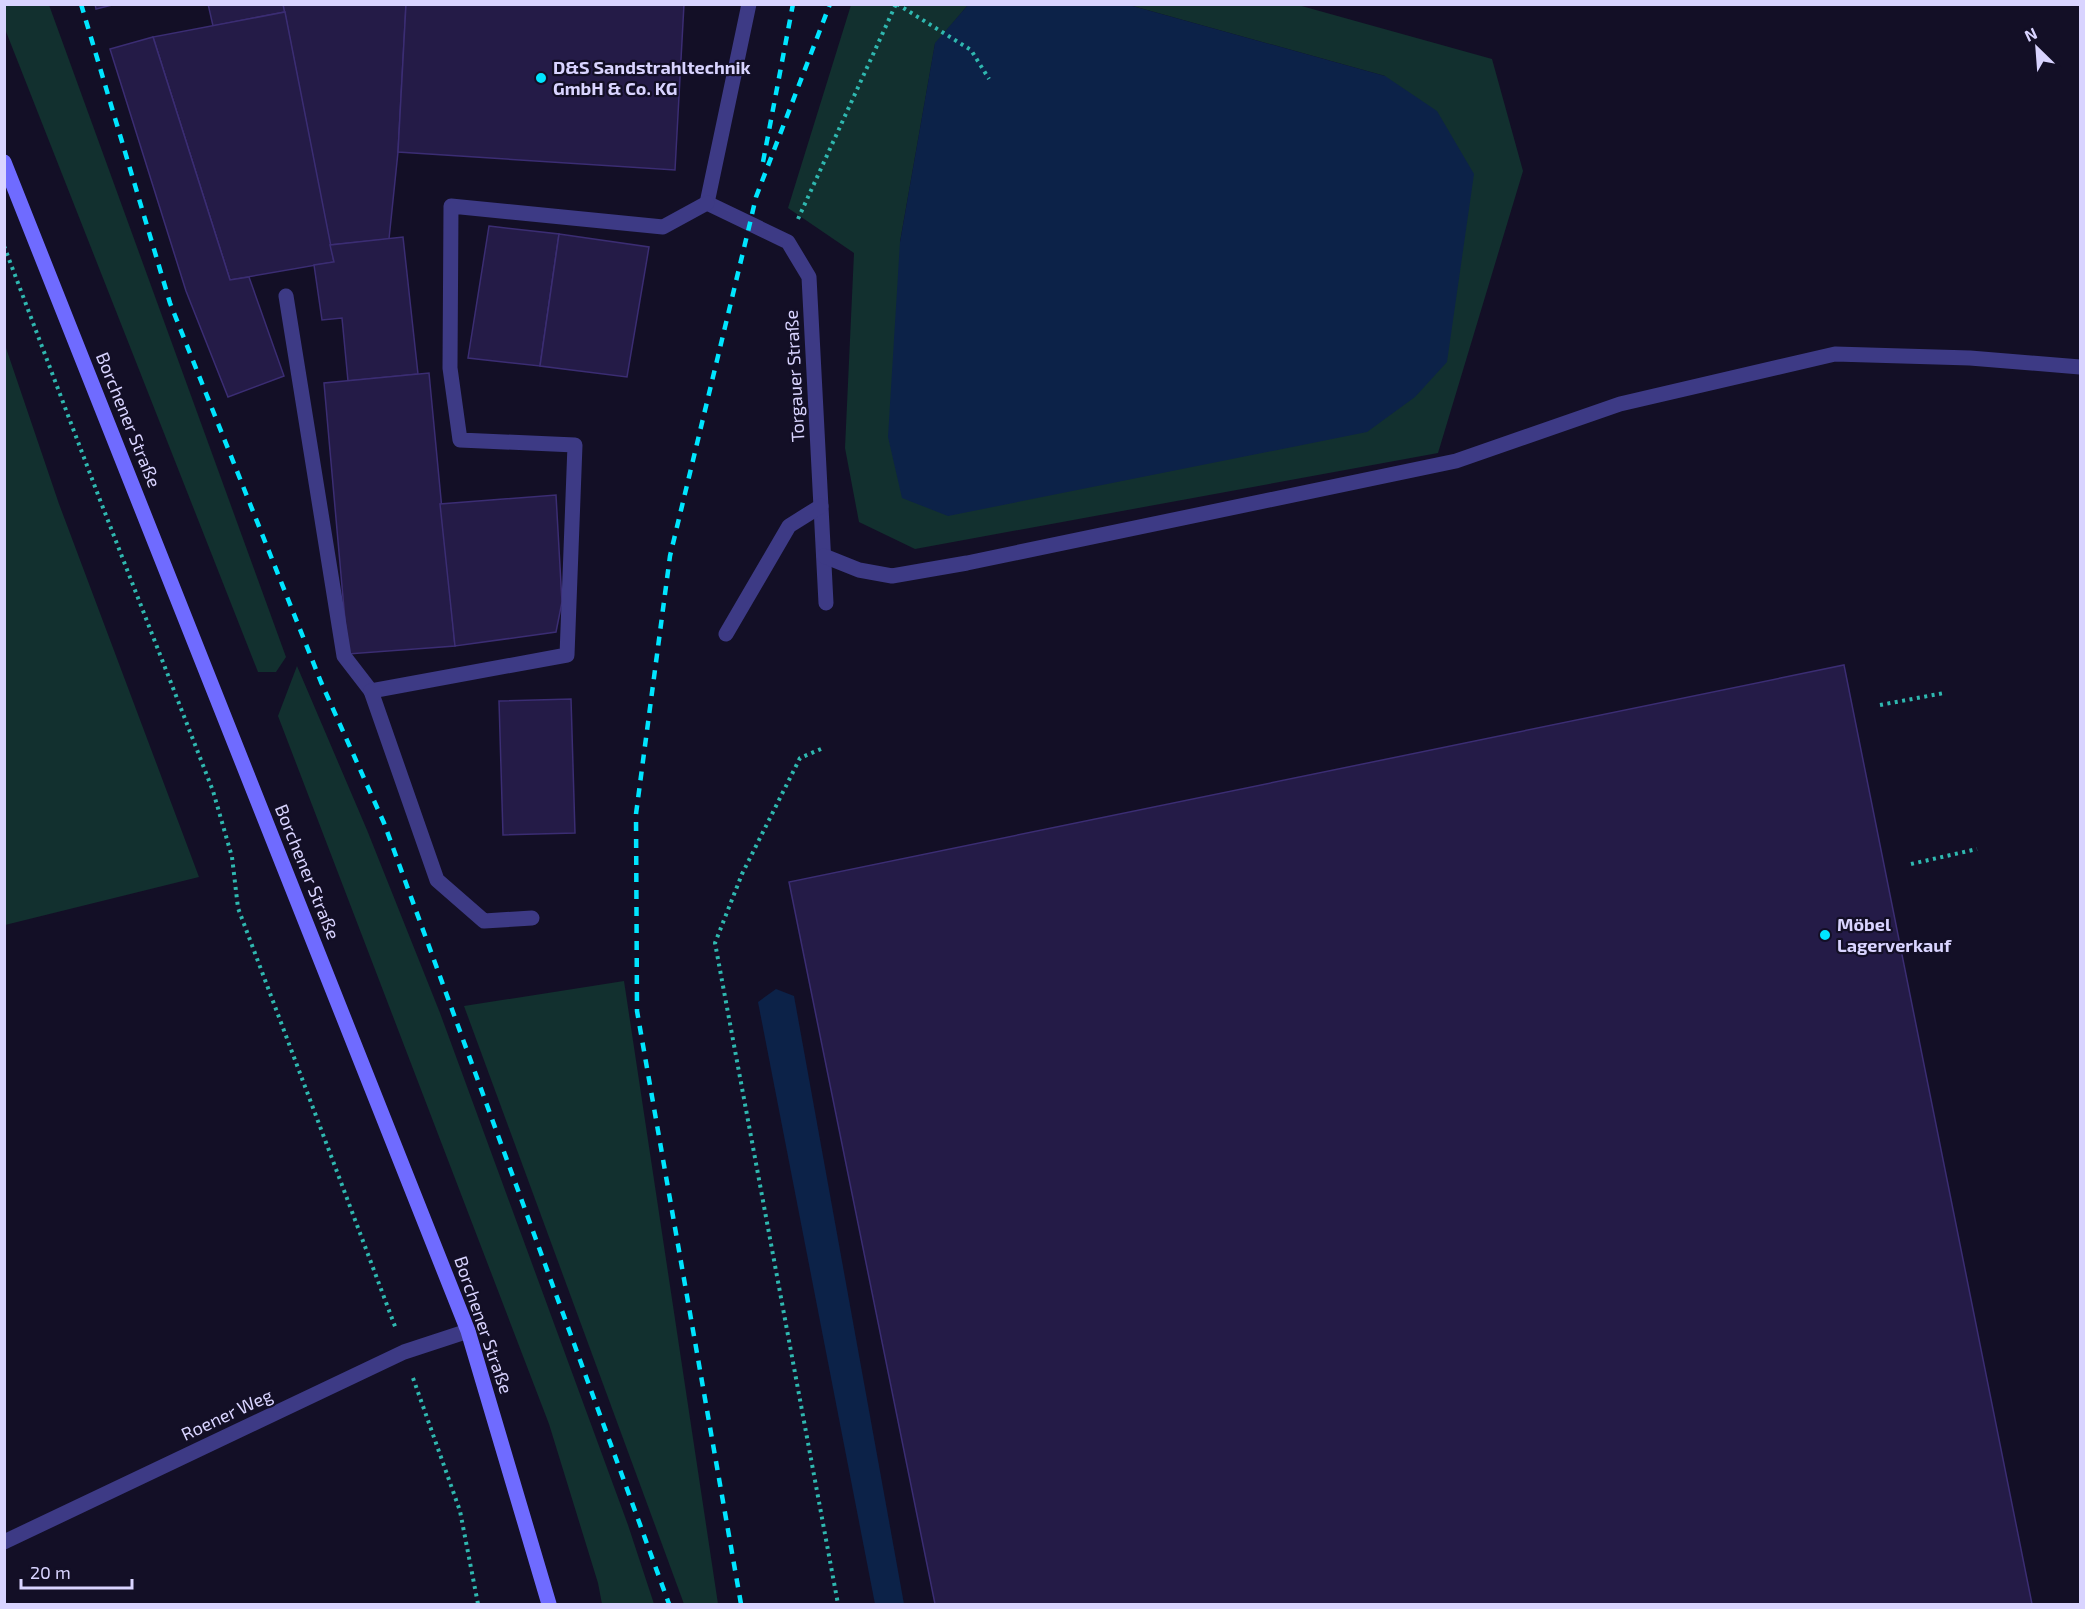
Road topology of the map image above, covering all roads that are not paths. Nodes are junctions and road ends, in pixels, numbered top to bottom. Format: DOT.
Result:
graph roads {
  1 [pos="748,4"];
  2 [pos="4,162"];
  3 [pos="707,203"];
  4 [pos="286,296"];
  5 [pos="2080,367"];
  6 [pos="821,506"];
  7 [pos="824,556"];
  8 [pos="826,603"];
  9 [pos="726,634"];
  10 [pos="371,691"];
  11 [pos="532,918"];
  12 [pos="468,1331"];
  13 [pos="4,1542"];
  14 [pos="549,1605"];
  1 -- 3 [label="street"];
  2 -- 12 [label="main road, Borchener Straße"];
  3 -- 6 [label="street, Torgauer Straße"];
  3 -- 10 [label="street"];
  4 -- 10 [label="street"];
  5 -- 7 [label="street"];
  6 -- 7 [label="street, Torgauer Straße"];
  6 -- 9 [label="street"];
  7 -- 8 [label="street, Torgauer Straße"];
  10 -- 11 [label="street"];
  12 -- 13 [label="street, Roener Weg"];
  12 -- 14 [label="main road, Borchener Straße"];
}
